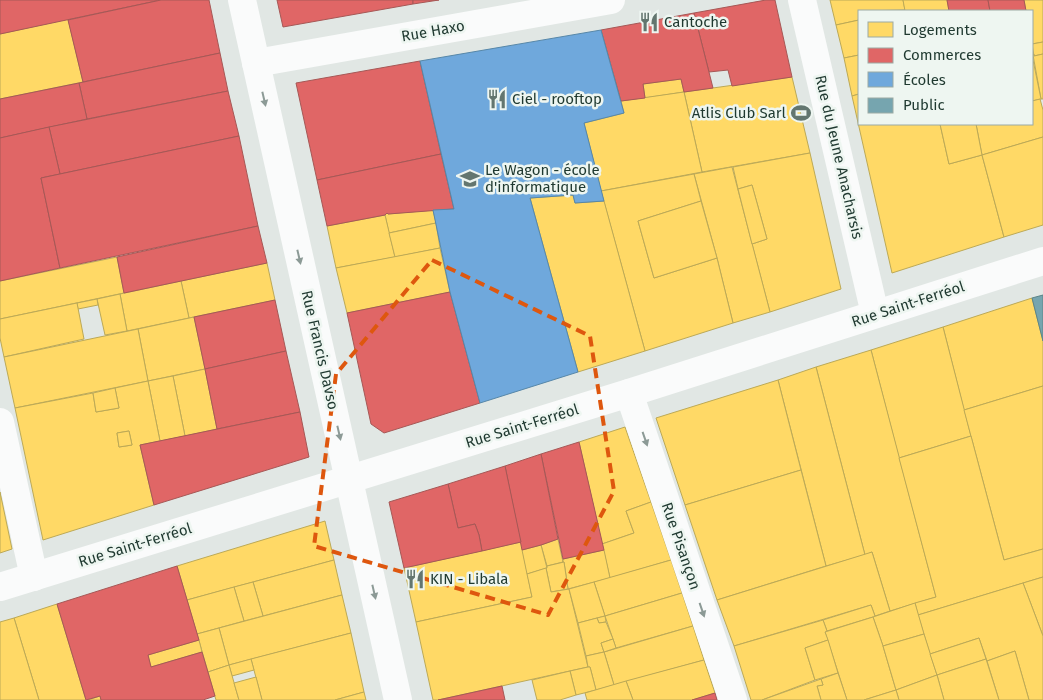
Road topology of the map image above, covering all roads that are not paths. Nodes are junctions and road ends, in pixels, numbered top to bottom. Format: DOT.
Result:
graph roads {
  1 [pos="242,0"];
  2 [pos="611,0"];
  3 [pos="802,0"];
  4 [pos="512,8"];
  5 [pos="256,63"];
  6 [pos="1043,261"];
  7 [pos="875,314"];
  8 [pos="629,393"];
  9 [pos="0,422"];
  10 [pos="349,479"];
  11 [pos="34,577"];
  12 [pos="0,587"];
  13 [pos="398,700"];
  14 [pos="732,700"];
  1 -- 5 [label="street, Rue Francis Davso"];
  2 -- 4 [label="street, Rue Haxo"];
  3 -- 7 [label="street, Rue du Jeune Anacharsis"];
  4 -- 5 [label="street, Rue Haxo"];
  5 -- 10 [label="street, Rue Francis Davso, one-way"];
  6 -- 7 [label="street, Rue Saint-Ferréol"];
  7 -- 8 [label="street, Rue Saint-Ferréol"];
  8 -- 10 [label="street, Rue Saint-Ferréol"];
  8 -- 14 [label="street, Rue Pisançon, one-way"];
  9 -- 11 [label="street"];
  10 -- 11 [label="street, Rue Saint-Ferréol"];
  10 -- 13 [label="street, Rue Francis Davso, one-way"];
  11 -- 12 [label="street, Rue Saint-Ferréol"];
}
